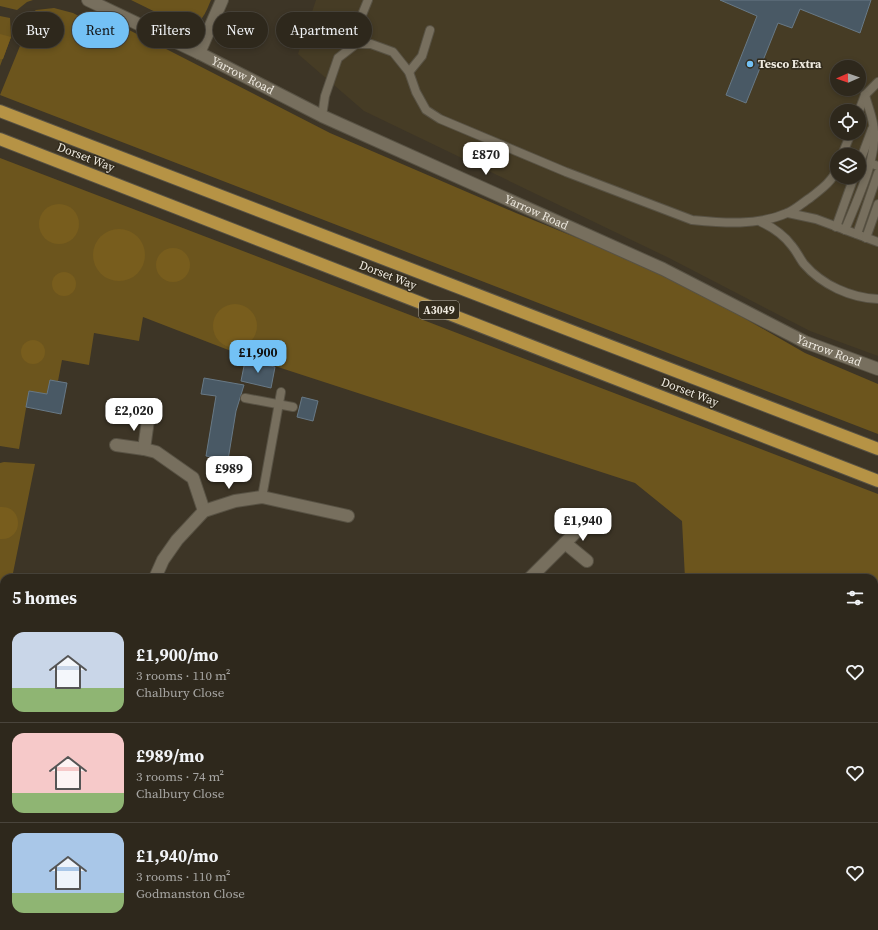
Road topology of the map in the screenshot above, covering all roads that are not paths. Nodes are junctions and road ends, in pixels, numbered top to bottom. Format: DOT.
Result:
graph roads {
  1 [pos="88,0"];
  2 [pos="222,0"];
  3 [pos="368,0"];
  4 [pos="363,12"];
  5 [pos="430,30"];
  6 [pos="372,44"];
  7 [pos="351,48"];
  8 [pos="199,53"];
  9 [pos="409,72"];
  10 [pos="878,82"];
  11 [pos="866,94"];
  12 [pos="865,96"];
  13 [pos="0,111"];
  14 [pos="322,116"];
  15 [pos="873,125"];
  16 [pos="0,139"];
  17 [pos="865,148"];
  18 [pos="874,164"];
  19 [pos="878,173"];
  20 [pos="830,180"];
  21 [pos="851,184"];
  22 [pos="878,204"];
  23 [pos="788,213"];
  24 [pos="761,222"];
  25 [pos="836,227"];
  26 [pos="845,230"];
  27 [pos="857,234"];
  28 [pos="866,238"];
  29 [pos="878,241"];
  30 [pos="878,299"];
  31 [pos="878,369"];
  32 [pos="281,392"];
  33 [pos="245,398"];
  34 [pos="279,404"];
  35 [pos="293,407"];
  36 [pos="148,420"];
  37 [pos="116,445"];
  38 [pos="144,449"];
  39 [pos="878,449"];
  40 [pos="878,481"];
  41 [pos="262,497"];
  42 [pos="204,511"];
  43 [pos="348,516"];
  44 [pos="585,523"];
  45 [pos="565,543"];
  46 [pos="587,561"];
  47 [pos="157,574"];
  48 [pos="534,574"];
  1 -- 8 [label="street, Yarrow Road"];
  2 -- 8 [label="street"];
  3 -- 4 [label="lane"];
  5 -- 9 [label="lane"];
  6 -- 9 [label="lane"];
  7 -- 14 [label="lane"];
  8 -- 14 [label="street, Yarrow Road"];
  9 -- 24 [label="lane"];
  10 -- 11 [label="lane"];
  12 -- 15 [label="lane"];
  13 -- 39 [label="highway, Dorset Way / A3049"];
  14 -- 31 [label="street, Yarrow Road"];
  15 -- 17 [label="lane"];
  15 -- 18 [label="lane"];
  16 -- 40 [label="highway, Dorset Way / A3049"];
  18 -- 26 [label="lane"];
  19 -- 27 [label="lane"];
  20 -- 23 [label="lane"];
  21 -- 25 [label="lane"];
  22 -- 28 [label="lane"];
  23 -- 24 [label="lane"];
  23 -- 25 [label="lane"];
  24 -- 30 [label="lane"];
  25 -- 26 [label="lane"];
  26 -- 27 [label="lane"];
  27 -- 28 [label="lane"];
  28 -- 29 [label="lane"];
  32 -- 34 [label="lane"];
  33 -- 34 [label="lane"];
  34 -- 35 [label="lane"];
  34 -- 41 [label="lane"];
  36 -- 38 [label="street"];
  37 -- 38 [label="street"];
  38 -- 42 [label="street"];
  41 -- 42 [label="street"];
  41 -- 43 [label="street"];
  42 -- 47 [label="street"];
  44 -- 45 [label="street"];
  45 -- 46 [label="street"];
  45 -- 48 [label="street"];
}
